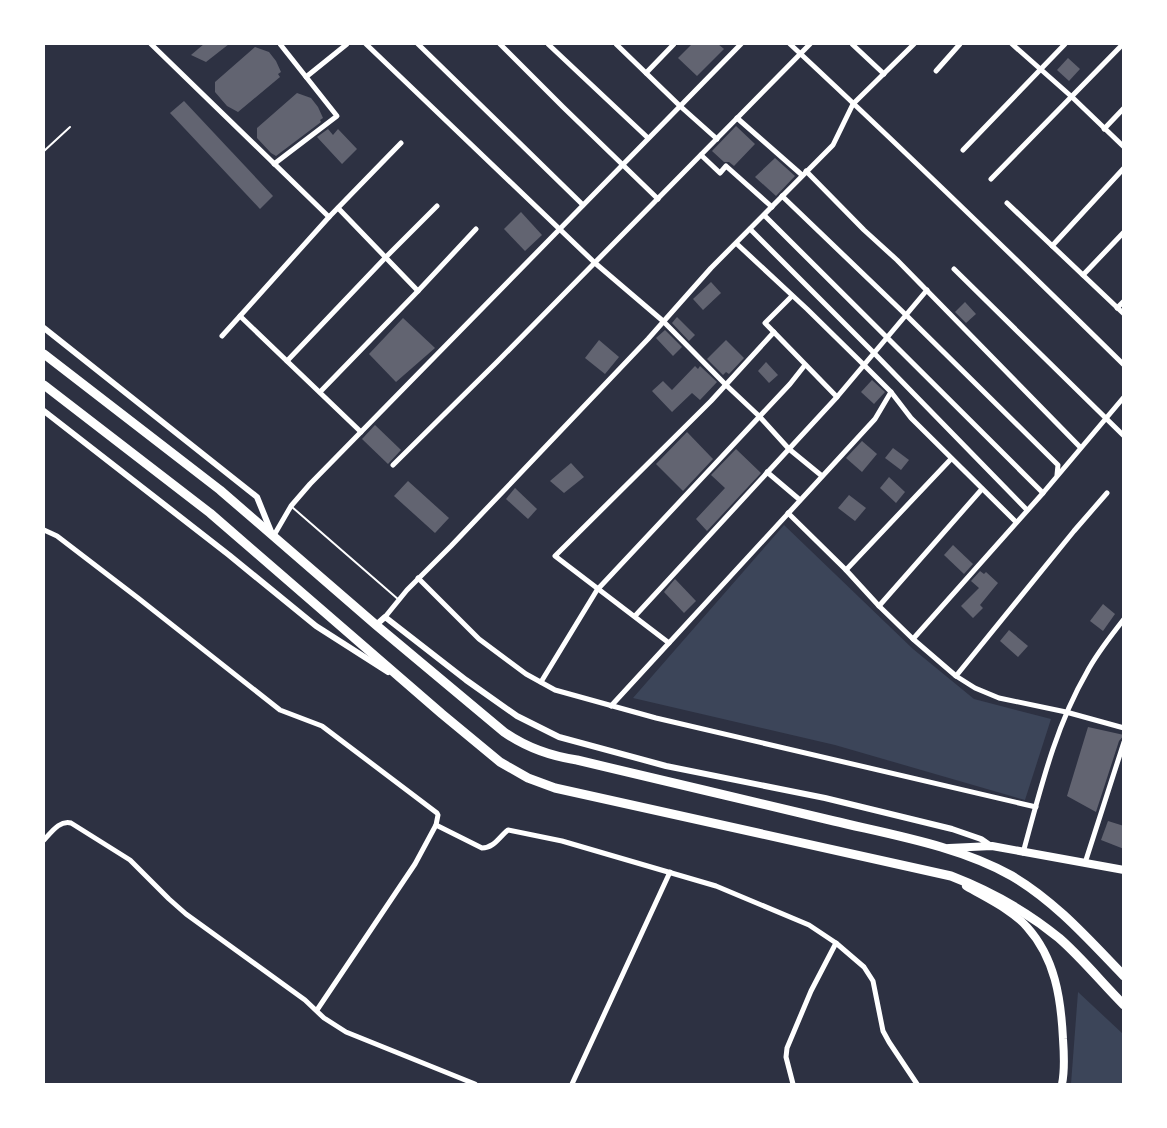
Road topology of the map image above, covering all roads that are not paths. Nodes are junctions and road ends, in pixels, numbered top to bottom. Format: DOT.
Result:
graph roads {
  1 [pos="151,44"];
  2 [pos="280,44"];
  3 [pos="347,44"];
  4 [pos="366,44"];
  5 [pos="418,44"];
  6 [pos="500,44"];
  7 [pos="548,44"];
  8 [pos="616,44"];
  9 [pos="674,44"];
  10 [pos="741,44"];
  11 [pos="790,44"];
  12 [pos="810,44"];
  13 [pos="852,44"];
  14 [pos="914,44"];
  15 [pos="960,44"];
  16 [pos="1014,44"];
  17 [pos="1065,44"];
  18 [pos="1123,44"];
  19 [pos="801,53"];
  20 [pos="1040,69"];
  21 [pos="936,71"];
  22 [pos="646,73"];
  23 [pos="884,74"];
  24 [pos="306,77"];
  25 [pos="1072,97"];
  26 [pos="853,104"];
  27 [pos="680,106"];
  28 [pos="1124,108"];
  29 [pos="737,118"];
  30 [pos="70,127"];
  31 [pos="1104,129"];
  32 [pos="648,138"];
  33 [pos="717,139"];
  34 [pos="401,143"];
  35 [pos="1124,147"];
  36 [pos="963,150"];
  37 [pos="44,151"];
  38 [pos="701,155"];
  39 [pos="274,164"];
  40 [pos="622,165"];
  41 [pos="1124,168"];
  42 [pos="804,173"];
  43 [pos="991,179"];
  44 [pos="782,196"];
  45 [pos="658,199"];
  46 [pos="1007,203"];
  47 [pos="583,205"];
  48 [pos="437,206"];
  49 [pos="772,207"];
  50 [pos="338,208"];
  51 [pos="764,215"];
  52 [pos="329,217"];
  53 [pos="560,228"];
  54 [pos="476,229"];
  55 [pos="750,229"];
  56 [pos="1124,232"];
  57 [pos="736,244"];
  58 [pos="1052,246"];
  59 [pos="386,257"];
  60 [pos="595,262"];
  61 [pos="954,269"];
  62 [pos="1083,275"];
  63 [pos="927,290"];
  64 [pos="418,291"];
  65 [pos="792,296"];
  66 [pos="1124,301"];
  67 [pos="1117,308"];
  68 [pos="1124,314"];
  69 [pos="906,315"];
  70 [pos="240,316"];
  71 [pos="663,321"];
  72 [pos="44,328"];
  73 [pos="774,332"];
  74 [pos="222,336"];
  75 [pos="887,337"];
  76 [pos="874,353"];
  77 [pos="44,354"];
  78 [pos="287,361"];
  79 [pos="805,365"];
  80 [pos="864,365"];
  81 [pos="1124,365"];
  82 [pos="44,385"];
  83 [pos="726,385"];
  84 [pos="320,392"];
  85 [pos="891,392"];
  86 [pos="837,397"];
  87 [pos="1124,397"];
  88 [pos="44,411"];
  89 [pos="759,416"];
  90 [pos="1105,419"];
  91 [pos="361,432"];
  92 [pos="1124,436"];
  93 [pos="1080,447"];
  94 [pos="789,449"];
  95 [pos="951,459"];
  96 [pos="393,465"];
  97 [pos="767,472"];
  98 [pos="1058,475"];
  99 [pos="822,476"];
  100 [pos="982,489"];
  101 [pos="1043,493"];
  102 [pos="1107,493"];
  103 [pos="800,500"];
  104 [pos="291,506"];
  105 [pos="1027,510"];
  106 [pos="788,513"];
  107 [pos="1016,522"];
  108 [pos="44,530"];
  109 [pos="273,537"];
  110 [pos="846,570"];
  111 [pos="418,578"];
  112 [pos="597,590"];
  113 [pos="399,600"];
  114 [pos="879,606"];
  115 [pos="385,616"];
  116 [pos="635,616"];
  117 [pos="1124,619"];
  118 [pos="376,625"];
  119 [pos="913,639"];
  120 [pos="669,643"];
  121 [pos="957,676"];
  122 [pos="540,682"];
  123 [pos="411,687"];
  124 [pos="611,706"];
  125 [pos="1066,712"];
  126 [pos="1124,729"];
  127 [pos="1124,742"];
  128 [pos="1036,807"];
  129 [pos="436,825"];
  130 [pos="44,840"];
  131 [pos="992,846"];
  132 [pos="941,848"];
  133 [pos="1023,853"];
  134 [pos="1085,863"];
  135 [pos="1124,870"];
  136 [pos="670,872"];
  137 [pos="951,876"];
  138 [pos="836,943"];
  139 [pos="1124,976"];
  140 [pos="1124,1005"];
  141 [pos="317,1010"];
  142 [pos="475,1084"];
  143 [pos="572,1084"];
  144 [pos="793,1084"];
  145 [pos="917,1084"];
  146 [pos="1062,1084"];
  1 -- 39 [label="street"];
  2 -- 24 [label="street"];
  3 -- 24 [label="street"];
  4 -- 53 [label="street"];
  5 -- 47 [label="street"];
  6 -- 40 [label="street"];
  7 -- 32 [label="street"];
  8 -- 22 [label="street"];
  9 -- 22 [label="street"];
  10 -- 27 [label="street"];
  11 -- 19 [label="street"];
  12 -- 19 [label="street"];
  13 -- 23 [label="street"];
  14 -- 23 [label="street"];
  15 -- 21 [label="street"];
  16 -- 20 [label="street"];
  17 -- 20 [label="street"];
  18 -- 25 [label="street"];
  19 -- 26 [label="street"];
  19 -- 29 [label="street"];
  20 -- 25 [label="street"];
  20 -- 36 [label="street"];
  22 -- 27 [label="street"];
  23 -- 26 [label="street"];
  24 -- 39 [label="street"];
  25 -- 31 [label="street"];
  25 -- 43 [label="street"];
  26 -- 42 [label="street"];
  26 -- 81 [label="street"];
  27 -- 32 [label="street"];
  27 -- 33 [label="street"];
  28 -- 31 [label="street"];
  29 -- 33 [label="street"];
  29 -- 42 [label="street"];
  30 -- 37 [label="lane"];
  31 -- 35 [label="street"];
  32 -- 40 [label="street"];
  33 -- 38 [label="street"];
  34 -- 50 [label="street"];
  38 -- 45 [label="street"];
  38 -- 49 [label="street"];
  39 -- 52 [label="street"];
  40 -- 45 [label="street"];
  40 -- 47 [label="street"];
  41 -- 58 [label="street"];
  42 -- 44 [label="street"];
  42 -- 63 [label="street"];
  44 -- 49 [label="street"];
  44 -- 69 [label="street"];
  45 -- 60 [label="street"];
  46 -- 58 [label="street"];
  47 -- 53 [label="street"];
  48 -- 59 [label="street"];
  49 -- 51 [label="street"];
  50 -- 52 [label="street"];
  50 -- 59 [label="street"];
  51 -- 55 [label="street"];
  51 -- 75 [label="street"];
  52 -- 70 [label="street"];
  53 -- 60 [label="street"];
  53 -- 91 [label="street"];
  54 -- 64 [label="street"];
  55 -- 57 [label="street"];
  55 -- 76 [label="street"];
  56 -- 62 [label="street"];
  57 -- 65 [label="street"];
  57 -- 71 [label="street"];
  58 -- 62 [label="street"];
  59 -- 64 [label="street"];
  59 -- 78 [label="street"];
  60 -- 71 [label="street"];
  60 -- 96 [label="street"];
  61 -- 90 [label="street"];
  62 -- 67 [label="street"];
  63 -- 69 [label="street"];
  63 -- 93 [label="street"];
  64 -- 84 [label="street"];
  65 -- 73 [label="street"];
  65 -- 80 [label="street"];
  66 -- 67 [label="street"];
  67 -- 68 [label="street"];
  69 -- 75 [label="street"];
  69 -- 98 [label="street"];
  70 -- 74 [label="street"];
  70 -- 78 [label="street"];
  71 -- 83 [label="street"];
  71 -- 111 [label="street"];
  72 -- 109 [label="street"];
  73 -- 79 [label="street"];
  73 -- 83 [label="street"];
  75 -- 76 [label="street"];
  75 -- 101 [label="street"];
  76 -- 80 [label="street"];
  76 -- 105 [label="street"];
  77 -- 109 [label="highway"];
  78 -- 84 [label="street"];
  79 -- 86 [label="street"];
  79 -- 89 [label="street"];
  80 -- 85 [label="street"];
  80 -- 86 [label="street"];
  82 -- 123 [label="highway"];
  83 -- 89 [label="street"];
  83 -- 112 [label="street"];
  84 -- 91 [label="street"];
  85 -- 95 [label="street"];
  85 -- 99 [label="street"];
  86 -- 94 [label="street"];
  87 -- 90 [label="street"];
  88 -- 123 [label="street"];
  89 -- 94 [label="street"];
  89 -- 112 [label="street"];
  90 -- 92 [label="street"];
  90 -- 93 [label="street"];
  91 -- 104 [label="street"];
  93 -- 98 [label="street"];
  94 -- 97 [label="street"];
  94 -- 99 [label="street"];
  95 -- 100 [label="street"];
  95 -- 110 [label="street"];
  97 -- 103 [label="street"];
  97 -- 116 [label="street"];
  98 -- 101 [label="street"];
  99 -- 103 [label="street"];
  100 -- 107 [label="street"];
  100 -- 114 [label="street"];
  101 -- 105 [label="street"];
  102 -- 121 [label="street"];
  103 -- 106 [label="street"];
  104 -- 109 [label="street"];
  104 -- 113 [label="lane"];
  105 -- 107 [label="street"];
  106 -- 110 [label="street"];
  106 -- 120 [label="street"];
  107 -- 119 [label="street"];
  108 -- 129 [label="street"];
  109 -- 118 [label="highway"];
  110 -- 114 [label="street"];
  111 -- 113 [label="street"];
  111 -- 122 [label="street"];
  112 -- 116 [label="street"];
  112 -- 122 [label="street"];
  113 -- 115 [label="street"];
  114 -- 119 [label="street"];
  115 -- 118 [label="street"];
  115 -- 131 [label="street"];
  116 -- 120 [label="street"];
  117 -- 125 [label="street"];
  118 -- 132 [label="highway"];
  119 -- 121 [label="street"];
  120 -- 124 [label="street"];
  121 -- 125 [label="street"];
  122 -- 124 [label="street"];
  123 -- 137 [label="highway"];
  124 -- 128 [label="street"];
  125 -- 126 [label="street"];
  125 -- 128 [label="street"];
  127 -- 134 [label="street"];
  128 -- 133 [label="street"];
  129 -- 136 [label="street"];
  129 -- 141 [label="street"];
  130 -- 141 [label="street"];
  131 -- 132 [label="main road"];
  131 -- 133 [label="main road"];
  132 -- 139 [label="highway"];
  133 -- 134 [label="main road"];
  134 -- 135 [label="main road"];
  136 -- 138 [label="street"];
  136 -- 143 [label="street"];
  137 -- 140 [label="highway"];
  137 -- 146 [label="highway"];
  138 -- 144 [label="street"];
  138 -- 145 [label="street"];
  141 -- 142 [label="street"];
}
